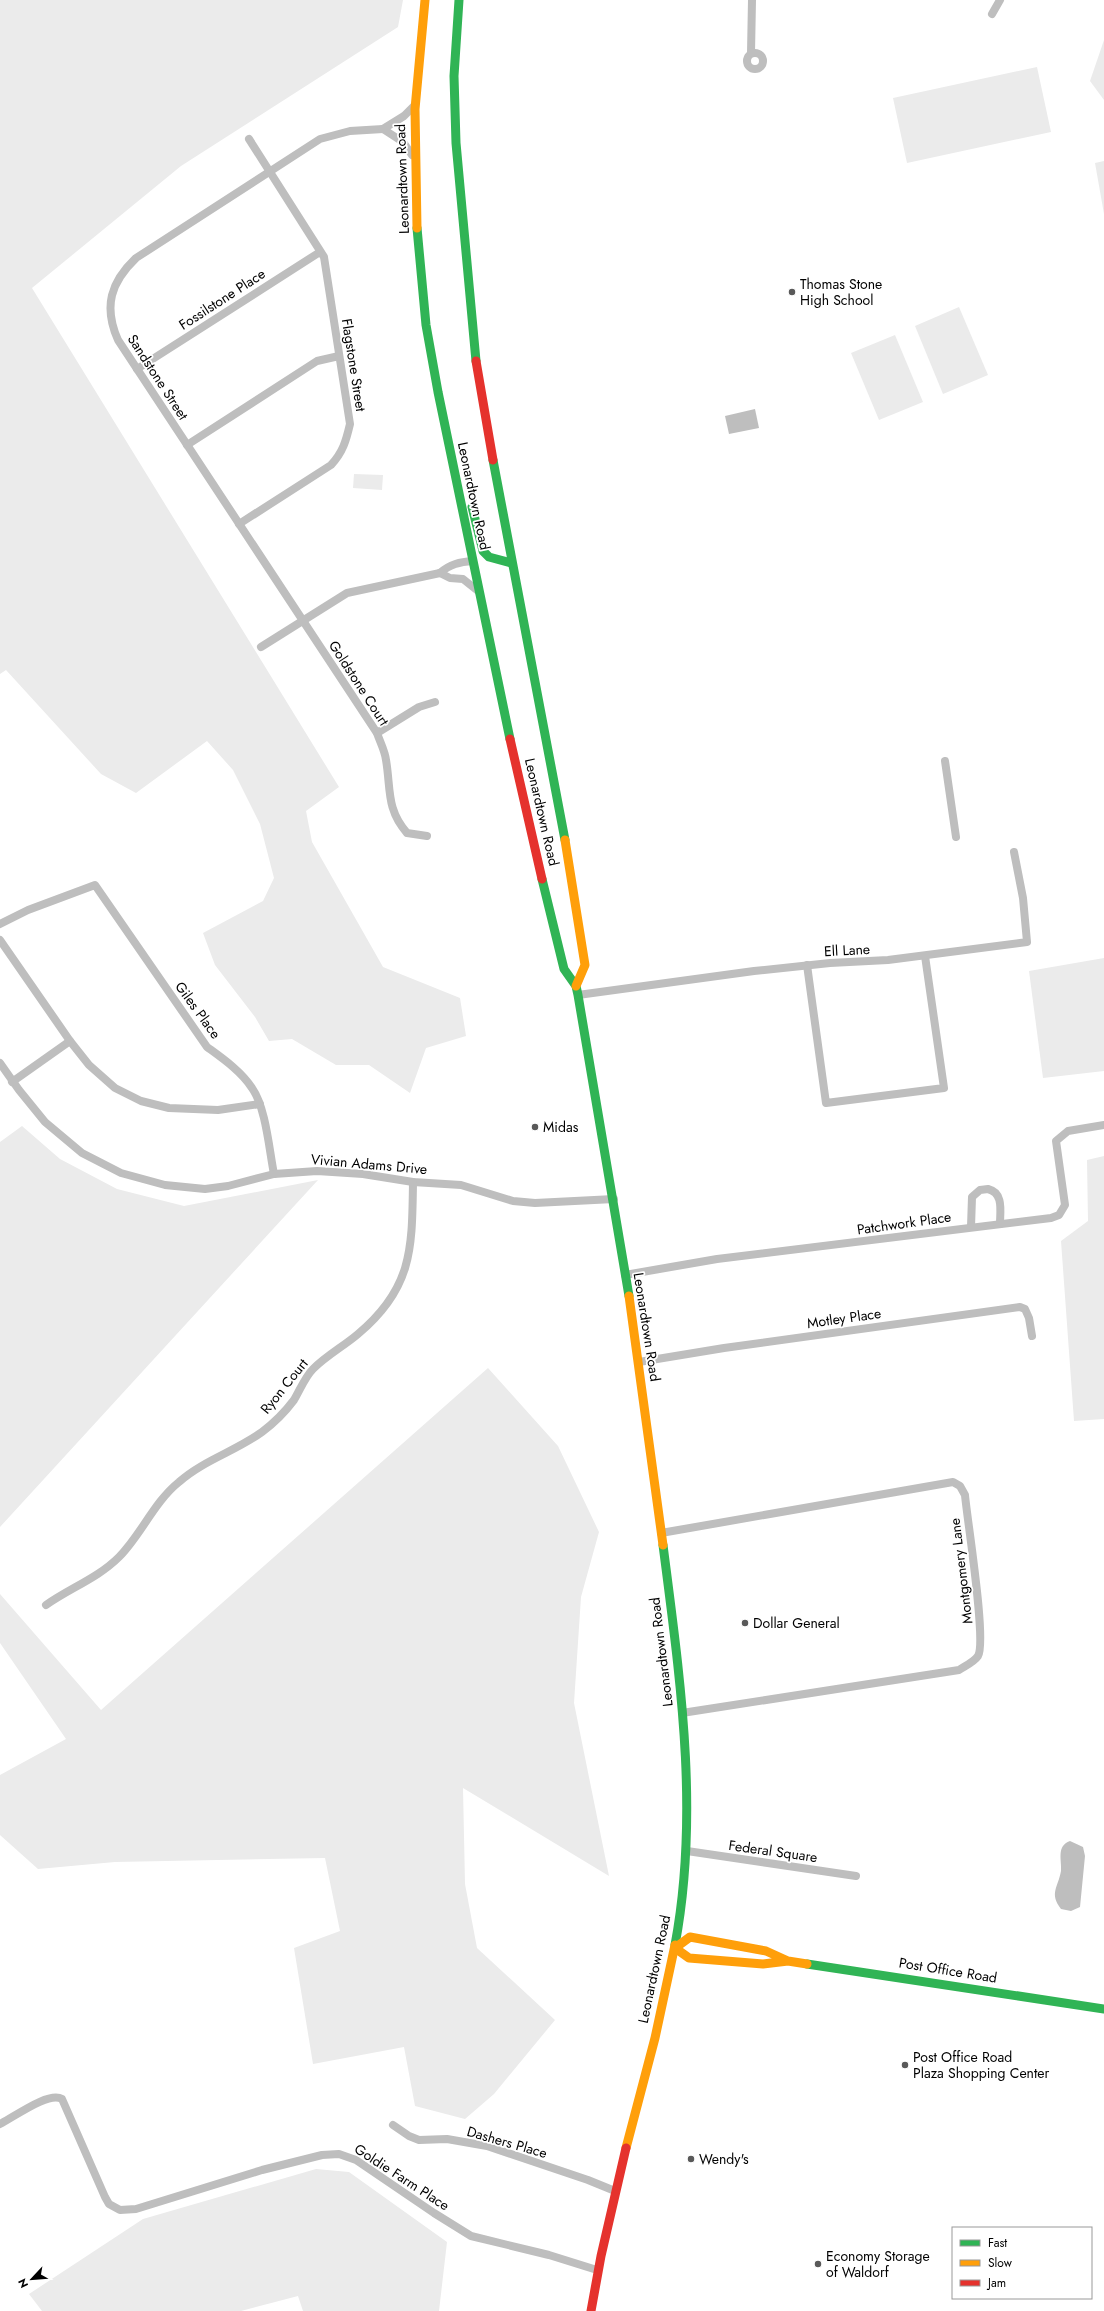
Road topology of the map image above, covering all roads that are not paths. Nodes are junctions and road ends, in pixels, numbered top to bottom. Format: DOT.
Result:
graph roads {
  1 [pos="425,0"];
  2 [pos="459,0"];
  3 [pos="752,0"];
  4 [pos="1000,0"];
  5 [pos="992,14"];
  6 [pos="751,53"];
  7 [pos="414,106"];
  8 [pos="383,129"];
  9 [pos="249,139"];
  10 [pos="413,157"];
  11 [pos="269,172"];
  12 [pos="320,252"];
  13 [pos="339,356"];
  14 [pos="137,369"];
  15 [pos="449,443"];
  16 [pos="187,446"];
  17 [pos="467,483"];
  18 [pos="470,498"];
  19 [pos="239,524"];
  20 [pos="474,561"];
  21 [pos="511,563"];
  22 [pos="440,573"];
  23 [pos="479,591"];
  24 [pos="302,621"];
  25 [pos="527,638"];
  26 [pos="261,647"];
  27 [pos="436,702"];
  28 [pos="377,733"];
  29 [pos="945,761"];
  30 [pos="426,836"];
  31 [pos="956,837"];
  32 [pos="1014,852"];
  33 [pos="0,924"];
  34 [pos="0,940"];
  35 [pos="925,956"];
  36 [pos="807,965"];
  37 [pos="577,991"];
  38 [pos="70,1042"];
  39 [pos="0,1063"];
  40 [pos="12,1082"];
  41 [pos="260,1104"];
  42 [pos="1104,1125"];
  43 [pos="274,1174"];
  44 [pos="413,1182"];
  45 [pos="614,1199"];
  46 [pos="1000,1224"];
  47 [pos="971,1227"];
  48 [pos="625,1275"];
  49 [pos="1032,1336"];
  50 [pos="639,1362"];
  51 [pos="661,1533"];
  52 [pos="46,1605"];
  53 [pos="682,1713"];
  54 [pos="686,1851"];
  55 [pos="856,1876"];
  56 [pos="675,1948"];
  57 [pos="788,1961"];
  58 [pos="1104,2009"];
  59 [pos="0,2124"];
  60 [pos="393,2125"];
  61 [pos="615,2191"];
  62 [pos="597,2270"];
  63 [pos="591,2311"];
  1 -- 7 [label="main road, Leonardtown Road"];
  2 -- 21 [label="main road, Leonardtown Road"];
  3 -- 6 [label="street"];
  4 -- 5 [label="street"];
  7 -- 8 [label="street, Sandstone Street"];
  7 -- 10 [label="main road, Leonardtown Road"];
  8 -- 10 [label="street"];
  8 -- 11 [label="street, Sandstone Street"];
  9 -- 11 [label="street, Flagstone Street"];
  10 -- 15 [label="main road, Leonardtown Road"];
  11 -- 12 [label="street, Flagstone Street"];
  11 -- 14 [label="street, Sandstone Street"];
  12 -- 13 [label="street, Flagstone Street"];
  12 -- 14 [label="street, Fossilstone Place"];
  13 -- 16 [label="street"];
  13 -- 19 [label="street, Flagstone Street"];
  14 -- 16 [label="street, Sandstone Street"];
  15 -- 17 [label="main road"];
  15 -- 20 [label="main road, Leonardtown Road"];
  16 -- 19 [label="street, Sandstone Street"];
  18 -- 21 [label="main road"];
  19 -- 24 [label="street, Sandstone Street"];
  20 -- 22 [label="street"];
  20 -- 23 [label="main road, Leonardtown Road"];
  20 -- 25 [label="main road"];
  21 -- 25 [label="main road, Leonardtown Road"];
  22 -- 23 [label="street"];
  22 -- 24 [label="street"];
  23 -- 37 [label="main road, Leonardtown Road"];
  24 -- 26 [label="street"];
  24 -- 28 [label="street, Goldstone Court"];
  25 -- 37 [label="main road, Leonardtown Road"];
  27 -- 28 [label="street"];
  28 -- 30 [label="street, Goldstone Court"];
  29 -- 31 [label="street"];
  32 -- 35 [label="street, Ell Lane"];
  33 -- 41 [label="street, Giles Place"];
  34 -- 38 [label="street"];
  35 -- 36 [label="street, Ell Lane"];
  35 -- 36 [label="street"];
  36 -- 37 [label="street, Ell Lane"];
  37 -- 45 [label="main road, Leonardtown Road"];
  38 -- 40 [label="street"];
  38 -- 41 [label="street"];
  39 -- 40 [label="street, Vivian Adams Drive"];
  40 -- 43 [label="street, Vivian Adams Drive"];
  41 -- 43 [label="street, Giles Place"];
  42 -- 46 [label="street, Patchwork Place"];
  43 -- 44 [label="street, Vivian Adams Drive"];
  44 -- 45 [label="street, Vivian Adams Drive"];
  44 -- 52 [label="street, Ryon Court"];
  45 -- 48 [label="main road, Leonardtown Road"];
  46 -- 47 [label="street, Patchwork Place"];
  46 -- 47 [label="street"];
  47 -- 48 [label="street, Patchwork Place"];
  48 -- 50 [label="main road, Leonardtown Road"];
  49 -- 50 [label="street, Motley Place"];
  50 -- 51 [label="main road, Leonardtown Road"];
  51 -- 53 [label="main road, Leonardtown Road"];
  51 -- 53 [label="street, Montgomery Lane"];
  53 -- 54 [label="main road, Leonardtown Road"];
  54 -- 55 [label="street, Federal Square"];
  54 -- 56 [label="main road, Leonardtown Road"];
  56 -- 57 [label="main road, Post Office Road"];
  56 -- 57 [label="main road, Post Office Road"];
  56 -- 61 [label="main road, Leonardtown Road"];
  57 -- 58 [label="main road, Post Office Road"];
  59 -- 62 [label="street, Goldie Farm Place"];
  60 -- 61 [label="street, Dashers Place"];
  61 -- 62 [label="main road, Leonardtown Road"];
  62 -- 63 [label="main road, Leonardtown Road"];
}
